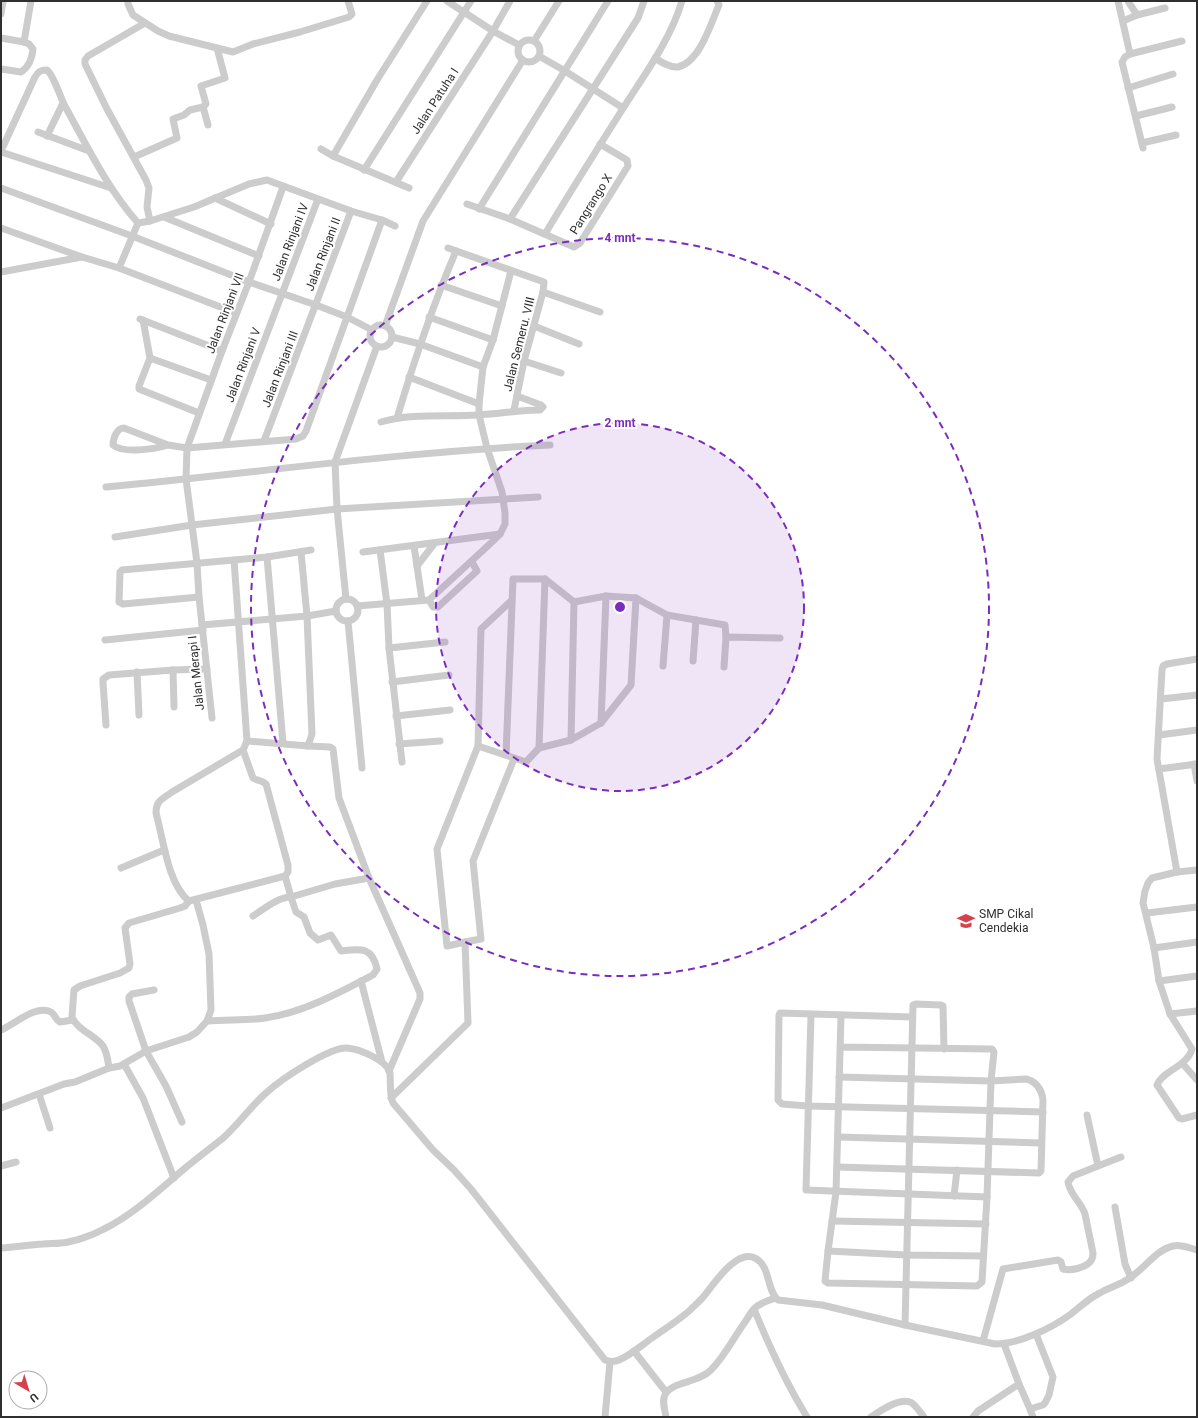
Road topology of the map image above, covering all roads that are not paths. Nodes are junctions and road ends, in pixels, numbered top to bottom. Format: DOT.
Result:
graph roads {
  1 [pos="3,1"];
  2 [pos="31,1"];
  3 [pos="128,1"];
  4 [pos="348,1"];
  5 [pos="427,1"];
  6 [pos="447,1"];
  7 [pos="471,1"];
  8 [pos="510,1"];
  9 [pos="558,1"];
  10 [pos="608,1"];
  11 [pos="644,1"];
  12 [pos="682,1"];
  13 [pos="717,1"];
  14 [pos="1118,1"];
  15 [pos="1128,1"];
  16 [pos="1165,8"];
  17 [pos="464,12"];
  18 [pos="1,14"];
  19 [pos="1137,15"];
  20 [pos="1123,21"];
  21 [pos="145,24"];
  22 [pos="492,31"];
  23 [pos="1,38"];
  24 [pos="534,41"];
  25 [pos="1182,41"];
  26 [pos="24,42"];
  27 [pos="519,45"];
  28 [pos="217,48"];
  29 [pos="1130,54"];
  30 [pos="538,56"];
  31 [pos="654,58"];
  32 [pos="524,60"];
  33 [pos="1,69"];
  34 [pos="565,71"];
  35 [pos="1173,74"];
  36 [pos="1128,88"];
  37 [pos="593,89"];
  38 [pos="63,103"];
  39 [pos="203,107"];
  40 [pos="1172,107"];
  41 [pos="623,108"];
  42 [pos="1136,116"];
  43 [pos="208,125"];
  44 [pos="38,132"];
  45 [pos="1176,135"];
  46 [pos="47,136"];
  47 [pos="600,144"];
  48 [pos="321,149"];
  49 [pos="89,151"];
  50 [pos="1,152"];
  51 [pos="333,156"];
  52 [pos="134,157"];
  53 [pos="364,170"];
  54 [pos="396,182"];
  55 [pos="283,187"];
  56 [pos="1,188"];
  57 [pos="111,188"];
  58 [pos="409,188"];
  59 [pos="215,198"];
  60 [pos="318,199"];
  61 [pos="467,204"];
  62 [pos="479,209"];
  63 [pos="351,211"];
  64 [pos="164,217"];
  65 [pos="510,219"];
  66 [pos="382,220"];
  67 [pos="150,221"];
  68 [pos="138,223"];
  69 [pos="271,224"];
  70 [pos="395,226"];
  71 [pos="2,228"];
  72 [pos="545,234"];
  73 [pos="132,236"];
  74 [pos="448,248"];
  75 [pos="456,251"];
  76 [pos="259,256"];
  77 [pos="82,257"];
  78 [pos="119,268"];
  79 [pos="511,271"];
  80 [pos="1,272"];
  81 [pos="249,282"];
  82 [pos="441,285"];
  83 [pos="543,292"];
  84 [pos="282,293"];
  85 [pos="316,305"];
  86 [pos="502,306"];
  87 [pos="600,312"];
  88 [pos="236,313"];
  89 [pos="347,317"];
  90 [pos="429,318"];
  91 [pos="385,326"];
  92 [pos="534,326"];
  93 [pos="372,330"];
  94 [pos="392,337"];
  95 [pos="493,340"];
  96 [pos="420,344"];
  97 [pos="579,344"];
  98 [pos="377,346"];
  99 [pos="222,351"];
  100 [pos="150,358"];
  101 [pos="524,361"];
  102 [pos="483,367"];
  103 [pos="561,373"];
  104 [pos="409,377"];
  105 [pos="211,380"];
  106 [pos="517,396"];
  107 [pos="479,404"];
  108 [pos="514,410"];
  109 [pos="199,413"];
  110 [pos="479,415"];
  111 [pos="396,418"];
  112 [pos="381,422"];
  113 [pos="264,441"];
  114 [pos="168,444"];
  115 [pos="225,444"];
  116 [pos="550,445"];
  117 [pos="187,448"];
  118 [pos="487,448"];
  119 [pos="335,462"];
  120 [pos="186,479"];
  121 [pos="106,487"];
  122 [pos="538,497"];
  123 [pos="503,500"];
  124 [pos="337,509"];
  125 [pos="192,525"];
  126 [pos="500,534"];
  127 [pos="115,537"];
  128 [pos="434,544"];
  129 [pos="414,546"];
  130 [pos="311,550"];
  131 [pos="380,550"];
  132 [pos="301,552"];
  133 [pos="363,552"];
  134 [pos="267,557"];
  135 [pos="234,560"];
  136 [pos="472,562"];
  137 [pos="197,563"];
  138 [pos="417,566"];
  139 [pos="545,579"];
  140 [pos="606,596"];
  141 [pos="199,597"];
  142 [pos="636,598"];
  143 [pos="346,599"];
  144 [pos="425,600"];
  145 [pos="512,600"];
  146 [pos="574,602"];
  147 [pos="387,604"];
  148 [pos="357,606"];
  149 [pos="336,611"];
  150 [pos="667,615"];
  151 [pos="307,616"];
  152 [pos="272,619"];
  153 [pos="696,620"];
  154 [pos="238,621"];
  155 [pos="348,621"];
  156 [pos="203,627"];
  157 [pos="726,637"];
  158 [pos="780,638"];
  159 [pos="105,640"];
  160 [pos="445,642"];
  161 [pos="388,648"];
  162 [pos="1197,659"];
  163 [pos="693,661"];
  164 [pos="663,666"];
  165 [pos="724,667"];
  166 [pos="207,669"];
  167 [pos="173,670"];
  168 [pos="136,672"];
  169 [pos="449,675"];
  170 [pos="392,682"];
  171 [pos="1197,695"];
  172 [pos="1161,700"];
  173 [pos="174,707"];
  174 [pos="450,710"];
  175 [pos="139,715"];
  176 [pos="396,716"];
  177 [pos="212,718"];
  178 [pos="601,723"];
  179 [pos="106,725"];
  180 [pos="1197,730"];
  181 [pos="1159,735"];
  182 [pos="571,740"];
  183 [pos="247,741"];
  184 [pos="440,741"];
  185 [pos="283,744"];
  186 [pos="399,744"];
  187 [pos="308,746"];
  188 [pos="478,746"];
  189 [pos="539,748"];
  190 [pos="243,750"];
  191 [pos="506,754"];
  192 [pos="514,758"];
  193 [pos="402,762"];
  194 [pos="1196,764"];
  195 [pos="362,768"];
  196 [pos="1159,769"];
  197 [pos="1197,781"];
  198 [pos="164,850"];
  199 [pos="121,868"];
  200 [pos="1197,870"];
  201 [pos="1177,872"];
  202 [pos="285,876"];
  203 [pos="370,878"];
  204 [pos="291,897"];
  205 [pos="192,901"];
  206 [pos="1197,907"];
  207 [pos="1147,913"];
  208 [pos="253,916"];
  209 [pos="465,942"];
  210 [pos="1197,942"];
  211 [pos="1154,948"];
  212 [pos="1197,976"];
  213 [pos="361,981"];
  214 [pos="1159,981"];
  215 [pos="154,990"];
  216 [pos="1197,1011"];
  217 [pos="1170,1014"];
  218 [pos="811,1015"];
  219 [pos="841,1016"];
  220 [pos="912,1018"];
  221 [pos="74,1020"];
  222 [pos="207,1021"];
  223 [pos="1,1030"];
  224 [pos="840,1047"];
  225 [pos="912,1049"];
  226 [pos="944,1049"];
  227 [pos="1195,1049"];
  228 [pos="146,1051"];
  229 [pos="382,1062"];
  230 [pos="1182,1063"];
  231 [pos="124,1064"];
  232 [pos="109,1068"];
  233 [pos="389,1071"];
  234 [pos="839,1077"];
  235 [pos="911,1079"];
  236 [pos="1197,1080"];
  237 [pos="990,1081"];
  238 [pos="39,1094"];
  239 [pos="391,1098"];
  240 [pos="808,1106"];
  241 [pos="838,1107"];
  242 [pos="1,1108"];
  243 [pos="910,1109"];
  244 [pos="990,1111"];
  245 [pos="1042,1112"];
  246 [pos="1087,1114"];
  247 [pos="1197,1115"];
  248 [pos="182,1122"];
  249 [pos="50,1128"];
  250 [pos="838,1137"];
  251 [pos="909,1139"];
  252 [pos="989,1141"];
  253 [pos="1041,1143"];
  254 [pos="1121,1157"];
  255 [pos="16,1162"];
  256 [pos="1,1166"];
  257 [pos="1098,1166"];
  258 [pos="837,1167"];
  259 [pos="908,1169"];
  260 [pos="957,1170"];
  261 [pos="988,1171"];
  262 [pos="174,1178"];
  263 [pos="836,1192"];
  264 [pos="908,1194"];
  265 [pos="954,1196"];
  266 [pos="987,1197"];
  267 [pos="1115,1207"];
  268 [pos="832,1221"];
  269 [pos="907,1223"];
  270 [pos="986,1224"];
  271 [pos="1,1248"];
  272 [pos="1197,1250"];
  273 [pos="828,1251"];
  274 [pos="906,1255"];
  275 [pos="983,1256"];
  276 [pos="1131,1278"];
  277 [pos="905,1286"];
  278 [pos="775,1298"];
  279 [pos="754,1309"];
  280 [pos="905,1325"];
  281 [pos="1036,1334"];
  282 [pos="983,1341"];
  283 [pos="1004,1344"];
  284 [pos="634,1351"];
  285 [pos="610,1362"];
  286 [pos="1020,1384"];
  287 [pos="666,1392"];
  288 [pos="1030,1409"];
  289 [pos="605,1417"];
  290 [pos="666,1417"];
  291 [pos="807,1417"];
  292 [pos="871,1417"];
  293 [pos="924,1417"];
  294 [pos="973,1417"];
  295 [pos="1033,1417"];
  1 -- 18 [label="street"];
  2 -- 26 [label="street"];
  3 -- 21 [label="street"];
  4 -- 28 [label="street"];
  5 -- 51 [label="street"];
  6 -- 17 [label="street"];
  7 -- 17 [label="street"];
  8 -- 22 [label="street, Jalan Patuha I"];
  9 -- 24 [label="street"];
  10 -- 34 [label="street"];
  11 -- 37 [label="street"];
  12 -- 31 [label="street"];
  13 -- 31 [label="street"];
  14 -- 20 [label="street"];
  15 -- 19 [label="street"];
  16 -- 19 [label="street"];
  17 -- 22 [label="street"];
  17 -- 53 [label="street"];
  19 -- 20 [label="street"];
  20 -- 29 [label="street"];
  21 -- 28 [label="street"];
  21 -- 52 [label="street"];
  22 -- 27 [label="street"];
  22 -- 54 [label="street, Jalan Patuha I"];
  23 -- 26 [label="street"];
  24 -- 27 [label="street"];
  24 -- 30 [label="street"];
  25 -- 29 [label="street"];
  26 -- 33 [label="street"];
  27 -- 32 [label="street"];
  28 -- 39 [label="street"];
  29 -- 36 [label="street"];
  30 -- 32 [label="street"];
  30 -- 34 [label="street"];
  31 -- 41 [label="street"];
  32 -- 91 [label="street"];
  34 -- 37 [label="street"];
  34 -- 62 [label="street"];
  35 -- 36 [label="street"];
  36 -- 42 [label="street"];
  37 -- 41 [label="street"];
  37 -- 65 [label="street"];
  38 -- 46 [label="street"];
  38 -- 49 [label="street"];
  38 -- 50 [label="street"];
  39 -- 43 [label="street"];
  39 -- 52 [label="street"];
  40 -- 42 [label="street"];
  41 -- 47 [label="street"];
  42 -- 45 [label="street"];
  44 -- 46 [label="street"];
  46 -- 49 [label="street"];
  47 -- 72 [label="street"];
  47 -- 72 [label="street, Pangrango X"];
  48 -- 51 [label="street"];
  49 -- 57 [label="street"];
  50 -- 57 [label="street"];
  51 -- 53 [label="street"];
  52 -- 67 [label="street"];
  53 -- 54 [label="street"];
  54 -- 58 [label="street"];
  55 -- 59 [label="street"];
  55 -- 60 [label="street"];
  55 -- 69 [label="street, Jalan Rinjani VII"];
  56 -- 73 [label="street"];
  57 -- 68 [label="street"];
  59 -- 64 [label="street"];
  59 -- 69 [label="street"];
  60 -- 63 [label="street"];
  60 -- 84 [label="street, Jalan Rinjani IV"];
  61 -- 62 [label="street, Pangrango X"];
  62 -- 65 [label="street, Pangrango X"];
  63 -- 66 [label="street"];
  63 -- 85 [label="street, Jalan Rinjani II"];
  64 -- 67 [label="street"];
  64 -- 76 [label="street"];
  65 -- 72 [label="street, Pangrango X"];
  66 -- 70 [label="street"];
  66 -- 89 [label="street"];
  67 -- 68 [label="street"];
  68 -- 73 [label="street"];
  69 -- 76 [label="street, Jalan Rinjani VII"];
  71 -- 77 [label="street"];
  73 -- 78 [label="street"];
  73 -- 81 [label="street"];
  74 -- 75 [label="street"];
  75 -- 79 [label="street"];
  75 -- 82 [label="street"];
  76 -- 81 [label="street, Jalan Rinjani VII"];
  77 -- 78 [label="street"];
  77 -- 80 [label="street"];
  78 -- 88 [label="street"];
  79 -- 83 [label="street, Jalan Semeru. VIII"];
  79 -- 86 [label="street"];
  81 -- 84 [label="street"];
  81 -- 88 [label="street, Jalan Rinjani VII"];
  82 -- 86 [label="street"];
  82 -- 90 [label="street"];
  83 -- 87 [label="street"];
  83 -- 92 [label="street, Jalan Semeru. VIII"];
  84 -- 85 [label="street"];
  84 -- 115 [label="street, Jalan Rinjani V"];
  85 -- 89 [label="street"];
  85 -- 113 [label="street, Jalan Rinjani III"];
  86 -- 95 [label="street"];
  88 -- 99 [label="street, Jalan Rinjani VII"];
  89 -- 93 [label="street"];
  89 -- 113 [label="street"];
  90 -- 95 [label="street"];
  90 -- 96 [label="street"];
  91 -- 93 [label="street"];
  91 -- 94 [label="street"];
  92 -- 97 [label="street"];
  92 -- 101 [label="street, Jalan Semeru. VIII"];
  93 -- 98 [label="street"];
  94 -- 96 [label="street"];
  94 -- 98 [label="street"];
  95 -- 102 [label="street"];
  96 -- 102 [label="street"];
  96 -- 104 [label="street"];
  98 -- 119 [label="street"];
  99 -- 100 [label="street"];
  99 -- 105 [label="street, Jalan Rinjani VII"];
  100 -- 105 [label="street"];
  100 -- 109 [label="street"];
  101 -- 103 [label="street"];
  101 -- 106 [label="street, Jalan Semeru. VIII"];
  102 -- 107 [label="street"];
  104 -- 107 [label="street"];
  104 -- 111 [label="street"];
  105 -- 109 [label="street, Jalan Rinjani VII"];
  106 -- 108 [label="street, Jalan Semeru. VIII"];
  106 -- 108 [label="street"];
  107 -- 110 [label="street"];
  108 -- 110 [label="street"];
  109 -- 117 [label="street, Jalan Rinjani VII"];
  110 -- 111 [label="street"];
  110 -- 118 [label="street"];
  111 -- 112 [label="street"];
  113 -- 115 [label="street"];
  114 -- 114 [label="street"];
  114 -- 117 [label="street"];
  115 -- 117 [label="street"];
  116 -- 118 [label="street"];
  117 -- 120 [label="street, Jalan Rinjani VII"];
  118 -- 119 [label="street"];
  118 -- 123 [label="street"];
  119 -- 120 [label="street"];
  119 -- 124 [label="street"];
  120 -- 121 [label="street"];
  120 -- 125 [label="street, Jalan Rinjani VII"];
  122 -- 123 [label="street"];
  123 -- 124 [label="street"];
  123 -- 126 [label="street"];
  124 -- 125 [label="street"];
  124 -- 143 [label="street"];
  125 -- 127 [label="street"];
  125 -- 137 [label="street, Jalan Merapi I"];
  126 -- 128 [label="street"];
  126 -- 136 [label="street"];
  128 -- 129 [label="street"];
  128 -- 138 [label="street"];
  129 -- 131 [label="street"];
  129 -- 138 [label="street"];
  130 -- 132 [label="street"];
  131 -- 133 [label="street"];
  131 -- 147 [label="street"];
  132 -- 134 [label="street"];
  132 -- 151 [label="street"];
  134 -- 135 [label="street"];
  134 -- 152 [label="street"];
  135 -- 137 [label="street"];
  135 -- 154 [label="street"];
  136 -- 144 [label="street"];
  136 -- 144 [label="street"];
  137 -- 141 [label="street, Jalan Merapi I"];
  137 -- 141 [label="street"];
  138 -- 144 [label="street"];
  139 -- 145 [label="street"];
  139 -- 146 [label="street"];
  139 -- 189 [label="street"];
  140 -- 142 [label="street"];
  140 -- 146 [label="street"];
  140 -- 178 [label="street"];
  141 -- 156 [label="street, Jalan Merapi I"];
  142 -- 150 [label="street"];
  142 -- 178 [label="street"];
  143 -- 148 [label="street"];
  143 -- 149 [label="street"];
  144 -- 147 [label="street"];
  145 -- 188 [label="street"];
  145 -- 191 [label="street"];
  146 -- 182 [label="street"];
  147 -- 148 [label="street"];
  147 -- 161 [label="street"];
  148 -- 155 [label="street"];
  149 -- 151 [label="street"];
  149 -- 155 [label="street"];
  150 -- 153 [label="street"];
  150 -- 164 [label="street"];
  151 -- 152 [label="street"];
  151 -- 187 [label="street"];
  152 -- 154 [label="street"];
  152 -- 185 [label="street"];
  153 -- 157 [label="street"];
  153 -- 163 [label="street"];
  154 -- 156 [label="street"];
  154 -- 183 [label="street"];
  155 -- 195 [label="street"];
  156 -- 159 [label="street"];
  156 -- 166 [label="street, Jalan Merapi I"];
  157 -- 158 [label="street"];
  157 -- 165 [label="street"];
  160 -- 161 [label="street"];
  161 -- 170 [label="street"];
  162 -- 172 [label="street"];
  166 -- 167 [label="street"];
  166 -- 177 [label="street, Jalan Merapi I"];
  167 -- 168 [label="street"];
  167 -- 173 [label="street"];
  168 -- 175 [label="street"];
  168 -- 179 [label="street"];
  169 -- 170 [label="street"];
  170 -- 176 [label="street"];
  171 -- 172 [label="street"];
  172 -- 181 [label="street"];
  174 -- 176 [label="street"];
  176 -- 186 [label="street"];
  178 -- 182 [label="street"];
  180 -- 181 [label="street"];
  181 -- 196 [label="street"];
  182 -- 189 [label="street"];
  183 -- 185 [label="street"];
  183 -- 190 [label="street"];
  184 -- 186 [label="street"];
  185 -- 187 [label="street"];
  186 -- 193 [label="street"];
  187 -- 203 [label="street"];
  188 -- 191 [label="street"];
  188 -- 209 [label="street"];
  189 -- 192 [label="street"];
  190 -- 198 [label="street"];
  190 -- 202 [label="street"];
  191 -- 192 [label="street"];
  192 -- 209 [label="street"];
  194 -- 196 [label="street"];
  194 -- 197 [label="street"];
  196 -- 201 [label="street"];
  198 -- 199 [label="street"];
  198 -- 205 [label="street"];
  200 -- 201 [label="street"];
  201 -- 207 [label="street"];
  202 -- 204 [label="street"];
  202 -- 205 [label="street"];
  203 -- 204 [label="street"];
  203 -- 233 [label="street"];
  204 -- 208 [label="street"];
  204 -- 213 [label="street"];
  205 -- 221 [label="street"];
  205 -- 222 [label="street"];
  206 -- 207 [label="street"];
  207 -- 211 [label="street"];
  209 -- 239 [label="street"];
  210 -- 211 [label="street"];
  211 -- 214 [label="street"];
  212 -- 214 [label="street"];
  213 -- 222 [label="street"];
  213 -- 229 [label="street"];
  214 -- 217 [label="street"];
  215 -- 228 [label="street"];
  216 -- 217 [label="street"];
  217 -- 227 [label="street"];
  218 -- 219 [label="street"];
  218 -- 240 [label="street"];
  218 -- 240 [label="street"];
  219 -- 220 [label="street"];
  219 -- 224 [label="street"];
  220 -- 225 [label="street"];
  220 -- 226 [label="street"];
  221 -- 223 [label="street"];
  221 -- 232 [label="street"];
  222 -- 228 [label="street"];
  224 -- 225 [label="street"];
  224 -- 234 [label="street"];
  225 -- 226 [label="street"];
  225 -- 235 [label="street"];
  226 -- 237 [label="street"];
  227 -- 230 [label="street"];
  228 -- 231 [label="street"];
  228 -- 248 [label="street"];
  229 -- 233 [label="street"];
  229 -- 262 [label="street"];
  230 -- 236 [label="street"];
  230 -- 247 [label="street"];
  231 -- 232 [label="street"];
  231 -- 262 [label="street"];
  232 -- 238 [label="street"];
  233 -- 239 [label="street"];
  234 -- 235 [label="street"];
  234 -- 241 [label="street"];
  235 -- 237 [label="street"];
  235 -- 243 [label="street"];
  237 -- 244 [label="street"];
  237 -- 245 [label="street"];
  238 -- 242 [label="street"];
  238 -- 249 [label="street"];
  239 -- 285 [label="street"];
  240 -- 241 [label="street"];
  240 -- 263 [label="street"];
  241 -- 243 [label="street"];
  241 -- 250 [label="street"];
  243 -- 244 [label="street"];
  243 -- 251 [label="street"];
  244 -- 245 [label="street"];
  244 -- 252 [label="street"];
  245 -- 253 [label="street"];
  246 -- 257 [label="street"];
  250 -- 251 [label="street"];
  250 -- 258 [label="street"];
  251 -- 252 [label="street"];
  251 -- 259 [label="street"];
  252 -- 253 [label="street"];
  252 -- 261 [label="street"];
  253 -- 261 [label="street"];
  254 -- 257 [label="street"];
  255 -- 256 [label="street"];
  257 -- 282 [label="street"];
  258 -- 259 [label="street"];
  258 -- 263 [label="street"];
  259 -- 260 [label="street"];
  259 -- 264 [label="street"];
  260 -- 261 [label="street"];
  260 -- 265 [label="street"];
  261 -- 266 [label="street"];
  262 -- 271 [label="street"];
  263 -- 264 [label="street"];
  263 -- 268 [label="street"];
  264 -- 265 [label="street"];
  264 -- 269 [label="street"];
  265 -- 266 [label="street"];
  266 -- 270 [label="street"];
  267 -- 276 [label="street"];
  268 -- 269 [label="street"];
  268 -- 273 [label="street"];
  269 -- 270 [label="street"];
  269 -- 274 [label="street"];
  270 -- 275 [label="street"];
  272 -- 276 [label="street"];
  273 -- 274 [label="street"];
  273 -- 277 [label="street"];
  274 -- 275 [label="street"];
  274 -- 277 [label="street"];
  275 -- 277 [label="street"];
  276 -- 281 [label="street"];
  277 -- 280 [label="street"];
  278 -- 279 [label="street"];
  278 -- 280 [label="street"];
  278 -- 284 [label="street"];
  279 -- 287 [label="street"];
  279 -- 291 [label="street"];
  280 -- 282 [label="street"];
  281 -- 283 [label="street"];
  281 -- 288 [label="street"];
  282 -- 283 [label="street"];
  283 -- 286 [label="street"];
  284 -- 285 [label="street"];
  284 -- 287 [label="street"];
  285 -- 289 [label="street"];
  286 -- 288 [label="street"];
  286 -- 294 [label="street"];
  287 -- 290 [label="street"];
  288 -- 295 [label="street"];
  292 -- 293 [label="street"];
}
